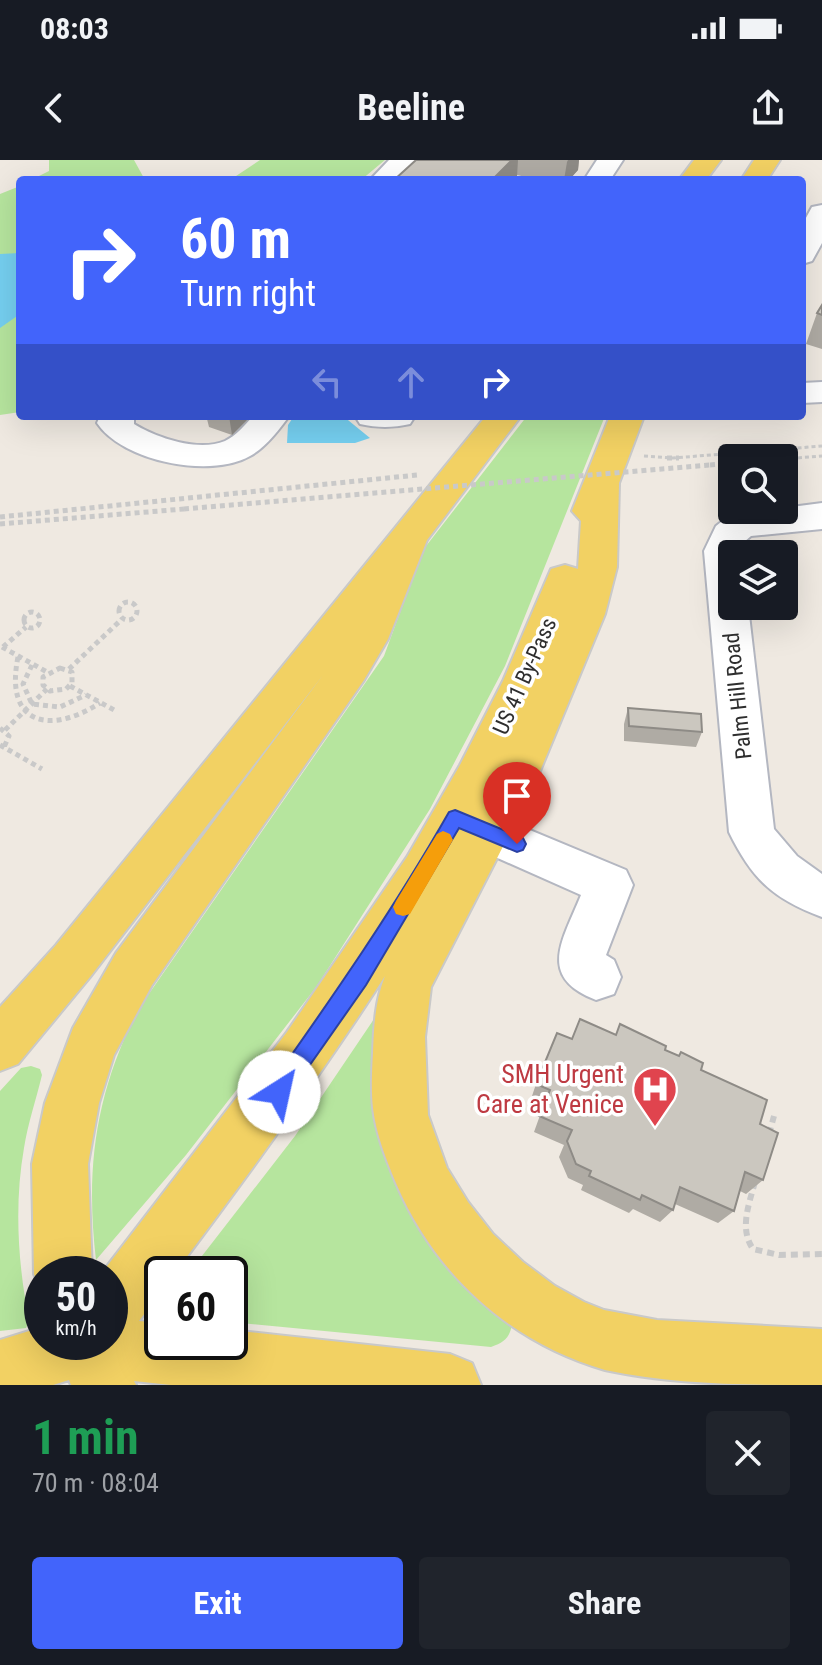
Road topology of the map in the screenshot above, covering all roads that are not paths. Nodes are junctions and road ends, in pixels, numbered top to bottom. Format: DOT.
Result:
graph roads {
  1 [pos="404,160"];
  2 [pos="708,160"];
  3 [pos="387,176"];
  4 [pos="695,176"];
  5 [pos="822,213"];
  6 [pos="806,247"];
  7 [pos="115,420"];
  8 [pos="268,420"];
  9 [pos="501,420"];
  10 [pos="625,420"];
  11 [pos="822,516"];
  12 [pos="410,535"];
  13 [pos="472,825"];
  14 [pos="822,896"];
  15 [pos="73,961"];
  16 [pos="596,977"];
  17 [pos="0,1009"];
  18 [pos="0,1046"];
  19 [pos="63,1256"];
  20 [pos="128,1294"];
  21 [pos="128,1356"];
  22 [pos="49,1360"];
  23 [pos="822,1360"];
  24 [pos="0,1371"];
  25 [pos="450,1385"];
  1 -- 3 [label="street"];
  2 -- 4 [label="main road"];
  5 -- 6 [label="street"];
  7 -- 8 [label="street"];
  9 -- 12 [label="main road"];
  10 -- 13 [label="main road"];
  11 -- 14 [label="street, Palm Hill Road"];
  12 -- 15 [label="main road"];
  12 -- 19 [label="main road"];
  13 -- 16 [label="street"];
  13 -- 20 [label="main road"];
  13 -- 23 [label="main road"];
  15 -- 17 [label="street"];
  15 -- 18 [label="main road"];
  21 -- 25 [label="main road"];
  22 -- 24 [label="main road"];
}
